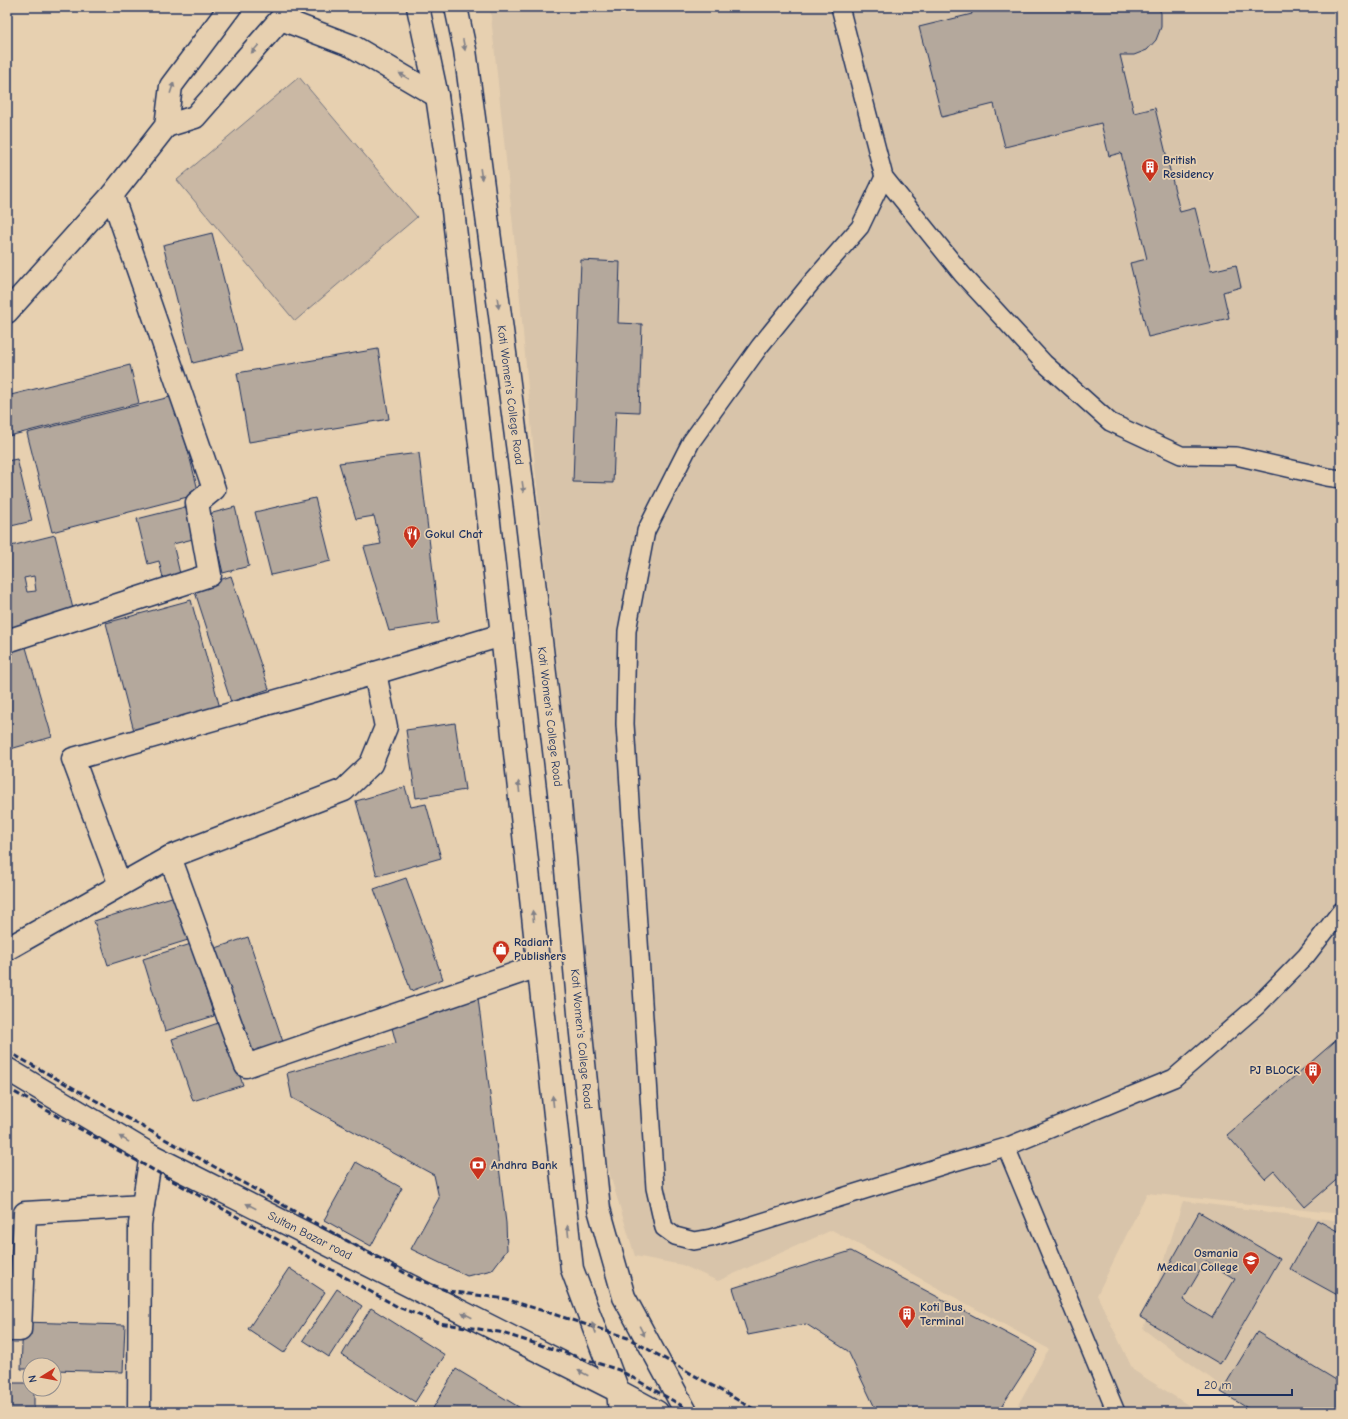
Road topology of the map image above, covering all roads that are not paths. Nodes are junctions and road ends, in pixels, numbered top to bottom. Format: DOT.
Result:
graph roads {
  1 [pos="230,7"];
  2 [pos="418,7"];
  3 [pos="456,7"];
  4 [pos="840,7"];
  5 [pos="286,13"];
  6 [pos="437,96"];
  7 [pos="166,126"];
  8 [pos="884,177"];
  9 [pos="112,194"];
  10 [pos="7,312"];
  11 [pos="1341,479"];
  12 [pos="502,635"];
  13 [pos="7,641"];
  14 [pos="375,673"];
  15 [pos="170,857"];
  16 [pos="120,885"];
  17 [pos="1341,912"];
  18 [pos="7,949"];
  19 [pos="538,966"];
  20 [pos="7,1069"];
  21 [pos="1006,1147"];
  22 [pos="151,1155"];
  23 [pos="143,1206"];
  24 [pos="7,1330"];
  25 [pos="619,1402"];
  26 [pos="140,1412"];
  27 [pos="657,1412"];
  28 [pos="686,1412"];
  29 [pos="1116,1412"];
  7 -- 1 [label="main road, one-way"];
  2 -- 6 [label="main road"];
  3 -- 28 [label="main road, Koti Women's College Road, one-way"];
  4 -- 8 [label="lane"];
  6 -- 5 [label="main road, one-way"];
  5 -- 7 [label="main road, one-way"];
  6 -- 12 [label="main road"];
  7 -- 9 [label="main road"];
  8 -- 11 [label="lane"];
  8 -- 21 [label="lane"];
  9 -- 10 [label="main road"];
  9 -- 13 [label="main road"];
  12 -- 14 [label="main road"];
  19 -- 12 [label="main road, one-way"];
  14 -- 15 [label="main road"];
  14 -- 16 [label="main road"];
  15 -- 16 [label="main road"];
  15 -- 19 [label="main road"];
  16 -- 18 [label="main road"];
  17 -- 21 [label="lane"];
  25 -- 19 [label="main road, one-way"];
  22 -- 20 [label="main road, Sultan Bazar road, one-way"];
  21 -- 29 [label="lane"];
  22 -- 23 [label="main road"];
  25 -- 22 [label="main road, Sultan Bazar road, one-way"];
  23 -- 24 [label="main road"];
  23 -- 26 [label="main road"];
  25 -- 27 [label="main road, Sultan Bazar road"];
}
